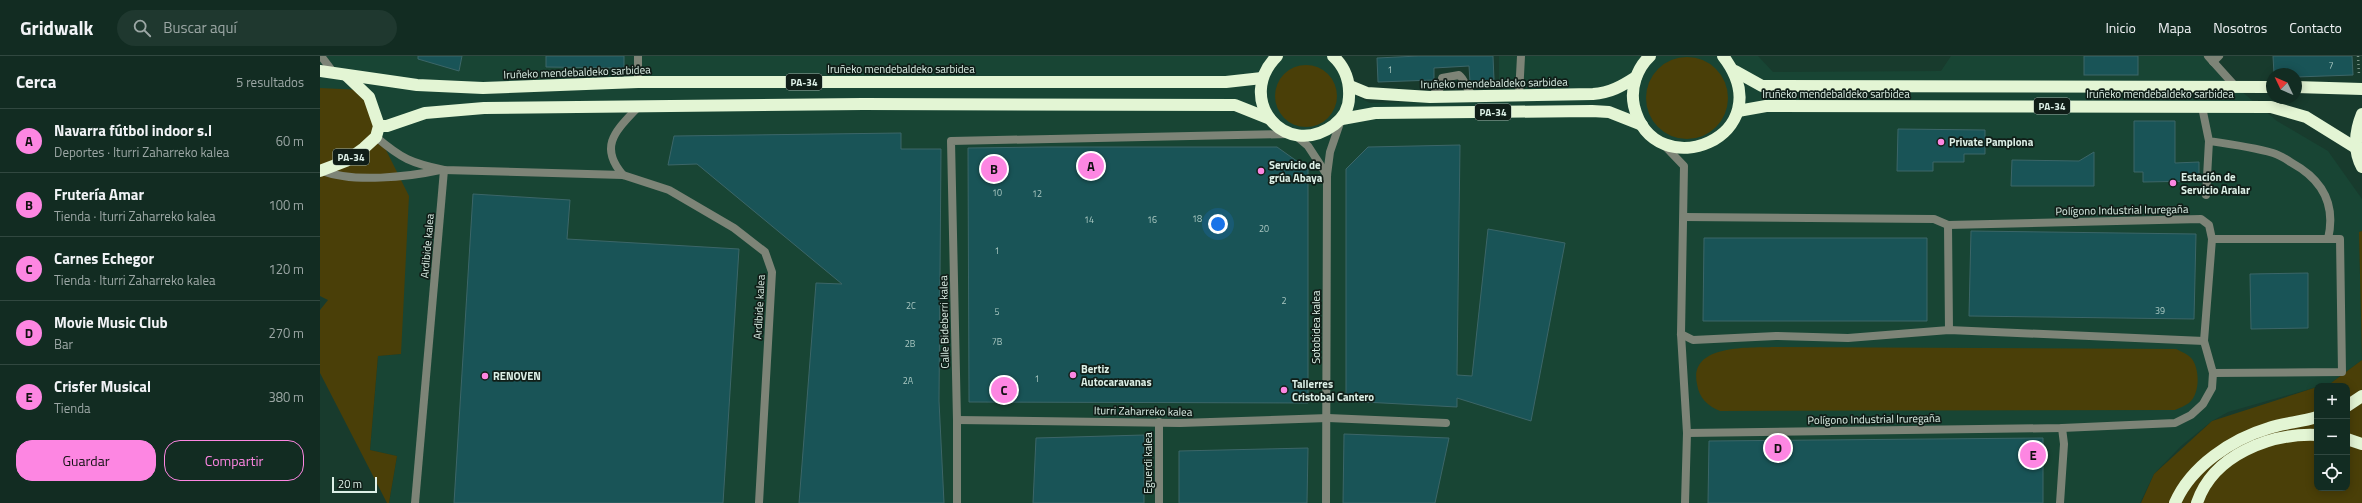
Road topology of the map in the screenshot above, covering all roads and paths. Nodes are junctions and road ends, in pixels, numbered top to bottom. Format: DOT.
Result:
graph roads {
  1 [pos="321,56"];
  2 [pos="638,56"];
  3 [pos="1277,56"];
  4 [pos="1334,56"];
  5 [pos="1521,56"];
  6 [pos="1650,56"];
  7 [pos="1723,56"];
  8 [pos="2358,56"];
  9 [pos="2213,58"];
  10 [pos="320,71"];
  11 [pos="1735,71"];
  12 [pos="333,72"];
  13 [pos="347,76"];
  14 [pos="1636,77"];
  15 [pos="1262,78"];
  16 [pos="638,82"];
  17 [pos="2361,84"];
  18 [pos="1350,86"];
  19 [pos="2235,86"];
  20 [pos="2266,87"];
  21 [pos="2302,87"];
  22 [pos="1519,95"];
  23 [pos="1474,97"];
  24 [pos="1430,98"];
  25 [pos="639,106"];
  26 [pos="2202,107"];
  27 [pos="1738,111"];
  28 [pos="2362,114"];
  29 [pos="1270,119"];
  30 [pos="1342,119"];
  31 [pos="1642,125"];
  32 [pos="378,132"];
  33 [pos="1293,134"];
  34 [pos="2209,141"];
  35 [pos="1662,143"];
  36 [pos="2356,148"];
  37 [pos="2362,166"];
  38 [pos="444,170"];
  39 [pos="321,171"];
  40 [pos="623,175"];
  41 [pos="1327,175"];
  42 [pos="2206,195"];
  43 [pos="1684,217"];
  44 [pos="1948,225"];
  45 [pos="2212,239"];
  46 [pos="2328,239"];
  47 [pos="1949,330"];
  48 [pos="1681,334"];
  49 [pos="2204,341"];
  50 [pos="2213,373"];
  51 [pos="2362,396"];
  52 [pos="2350,404"];
  53 [pos="1328,418"];
  54 [pos="2314,418"];
  55 [pos="957,420"];
  56 [pos="1159,422"];
  57 [pos="1446,423"];
  58 [pos="2062,428"];
  59 [pos="1687,433"];
  60 [pos="2314,435"];
  61 [pos="2350,440"];
  62 [pos="2362,444"];
  63 [pos="415,503"];
  64 [pos="759,503"];
  65 [pos="956,503"];
  66 [pos="1159,503"];
  67 [pos="1326,503"];
  68 [pos="1685,503"];
  69 [pos="2060,503"];
  70 [pos="2175,503"];
  71 [pos="2196,503"];
  1 -- 12 [label="street"];
  2 -- 16 [label="street"];
  3 -- 15 [label="highway, PA-34"];
  4 -- 18 [label="highway"];
  5 -- 22 [label="street"];
  6 -- 14 [label="highway, PA-34"];
  7 -- 11 [label="highway, PA-34"];
  8 -- 17 [label="path"];
  9 -- 19 [label="street"];
  10 -- 12 [label="highway, Iruñeko mendebaldeko sarbidea / PA-34"];
  11 -- 19 [label="highway, Iruñeko mendebaldeko sarbidea / PA-34"];
  11 -- 27 [label="highway, PA-34"];
  12 -- 13 [label="highway, Iruñeko mendebaldeko sarbidea / PA-34"];
  13 -- 16 [label="highway, Iruñeko mendebaldeko sarbidea / PA-34"];
  13 -- 32 [label="highway, Iruñeko mendebaldeko sarbidea / PA-34"];
  14 -- 22 [label="highway, Iruñeko mendebaldeko sarbidea / PA-34"];
  14 -- 31 [label="highway, PA-34"];
  15 -- 16 [label="highway, Iruñeko mendebaldeko sarbidea / PA-34"];
  15 -- 29 [label="highway, PA-34"];
  17 -- 21 [label="highway"];
  18 -- 24 [label="highway, Iruñeko mendebaldeko sarbidea / PA-34"];
  18 -- 30 [label="highway"];
  19 -- 20 [label="highway, Iruñeko mendebaldeko sarbidea / PA-34"];
  22 -- 23 [label="highway, Iruñeko mendebaldeko sarbidea / PA-34"];
  23 -- 24 [label="highway, Iruñeko mendebaldeko sarbidea / PA-34"];
  23 -- 24 [label="street"];
  25 -- 29 [label="highway, PA-34"];
  25 -- 32 [label="highway, PA-34"];
  25 -- 40 [label="street"];
  26 -- 27 [label="highway, Iruñeko mendebaldeko sarbidea / PA-34"];
  26 -- 34 [label="street"];
  26 -- 36 [label="highway, Iruñeko mendebaldeko sarbidea / PA-34"];
  27 -- 35 [label="highway, PA-34"];
  28 -- 36 [label="highway"];
  29 -- 33 [label="highway, PA-34"];
  30 -- 31 [label="highway, PA-34"];
  30 -- 33 [label="highway, PA-34"];
  30 -- 41 [label="street, Sotobidea kalea"];
  31 -- 35 [label="highway, PA-34"];
  32 -- 38 [label="street"];
  32 -- 39 [label="highway, PA-34"];
  33 -- 41 [label="street"];
  33 -- 55 [label="street, Calle Bideberri kalea"];
  34 -- 42 [label="street"];
  34 -- 46 [label="street"];
  35 -- 43 [label="street"];
  36 -- 37 [label="highway"];
  38 -- 39 [label="street"];
  38 -- 40 [label="street, Ardibide kalea"];
  38 -- 63 [label="street, Ardibide kalea"];
  40 -- 64 [label="street, Ardibide kalea"];
  41 -- 53 [label="street, Sotobidea kalea"];
  43 -- 44 [label="street, Polígono Industrial Iruregaña"];
  43 -- 48 [label="street"];
  44 -- 45 [label="street, Polígono Industrial Iruregaña"];
  44 -- 47 [label="street"];
  45 -- 46 [label="street"];
  45 -- 49 [label="street, Polígono Industrial Iruregaña"];
  46 -- 50 [label="street"];
  47 -- 48 [label="street"];
  47 -- 49 [label="street"];
  48 -- 59 [label="street"];
  49 -- 50 [label="street, Polígono Industrial Iruregaña"];
  50 -- 58 [label="street, Polígono Industrial Iruregaña"];
  51 -- 52 [label="highway"];
  53 -- 56 [label="street, Iturri Zaharreko kalea"];
  53 -- 57 [label="street, Iturri Zaharreko kalea"];
  53 -- 67 [label="street, Sotobidea kalea"];
  54 -- 70 [label="highway"];
  55 -- 56 [label="street, Iturri Zaharreko kalea"];
  55 -- 65 [label="street, Calle Bideberri kalea"];
  56 -- 66 [label="street, Eguerdi kalea"];
  58 -- 59 [label="street, Polígono Industrial Iruregaña"];
  58 -- 69 [label="street"];
  59 -- 68 [label="street"];
  60 -- 71 [label="highway"];
  61 -- 62 [label="highway"];
}
